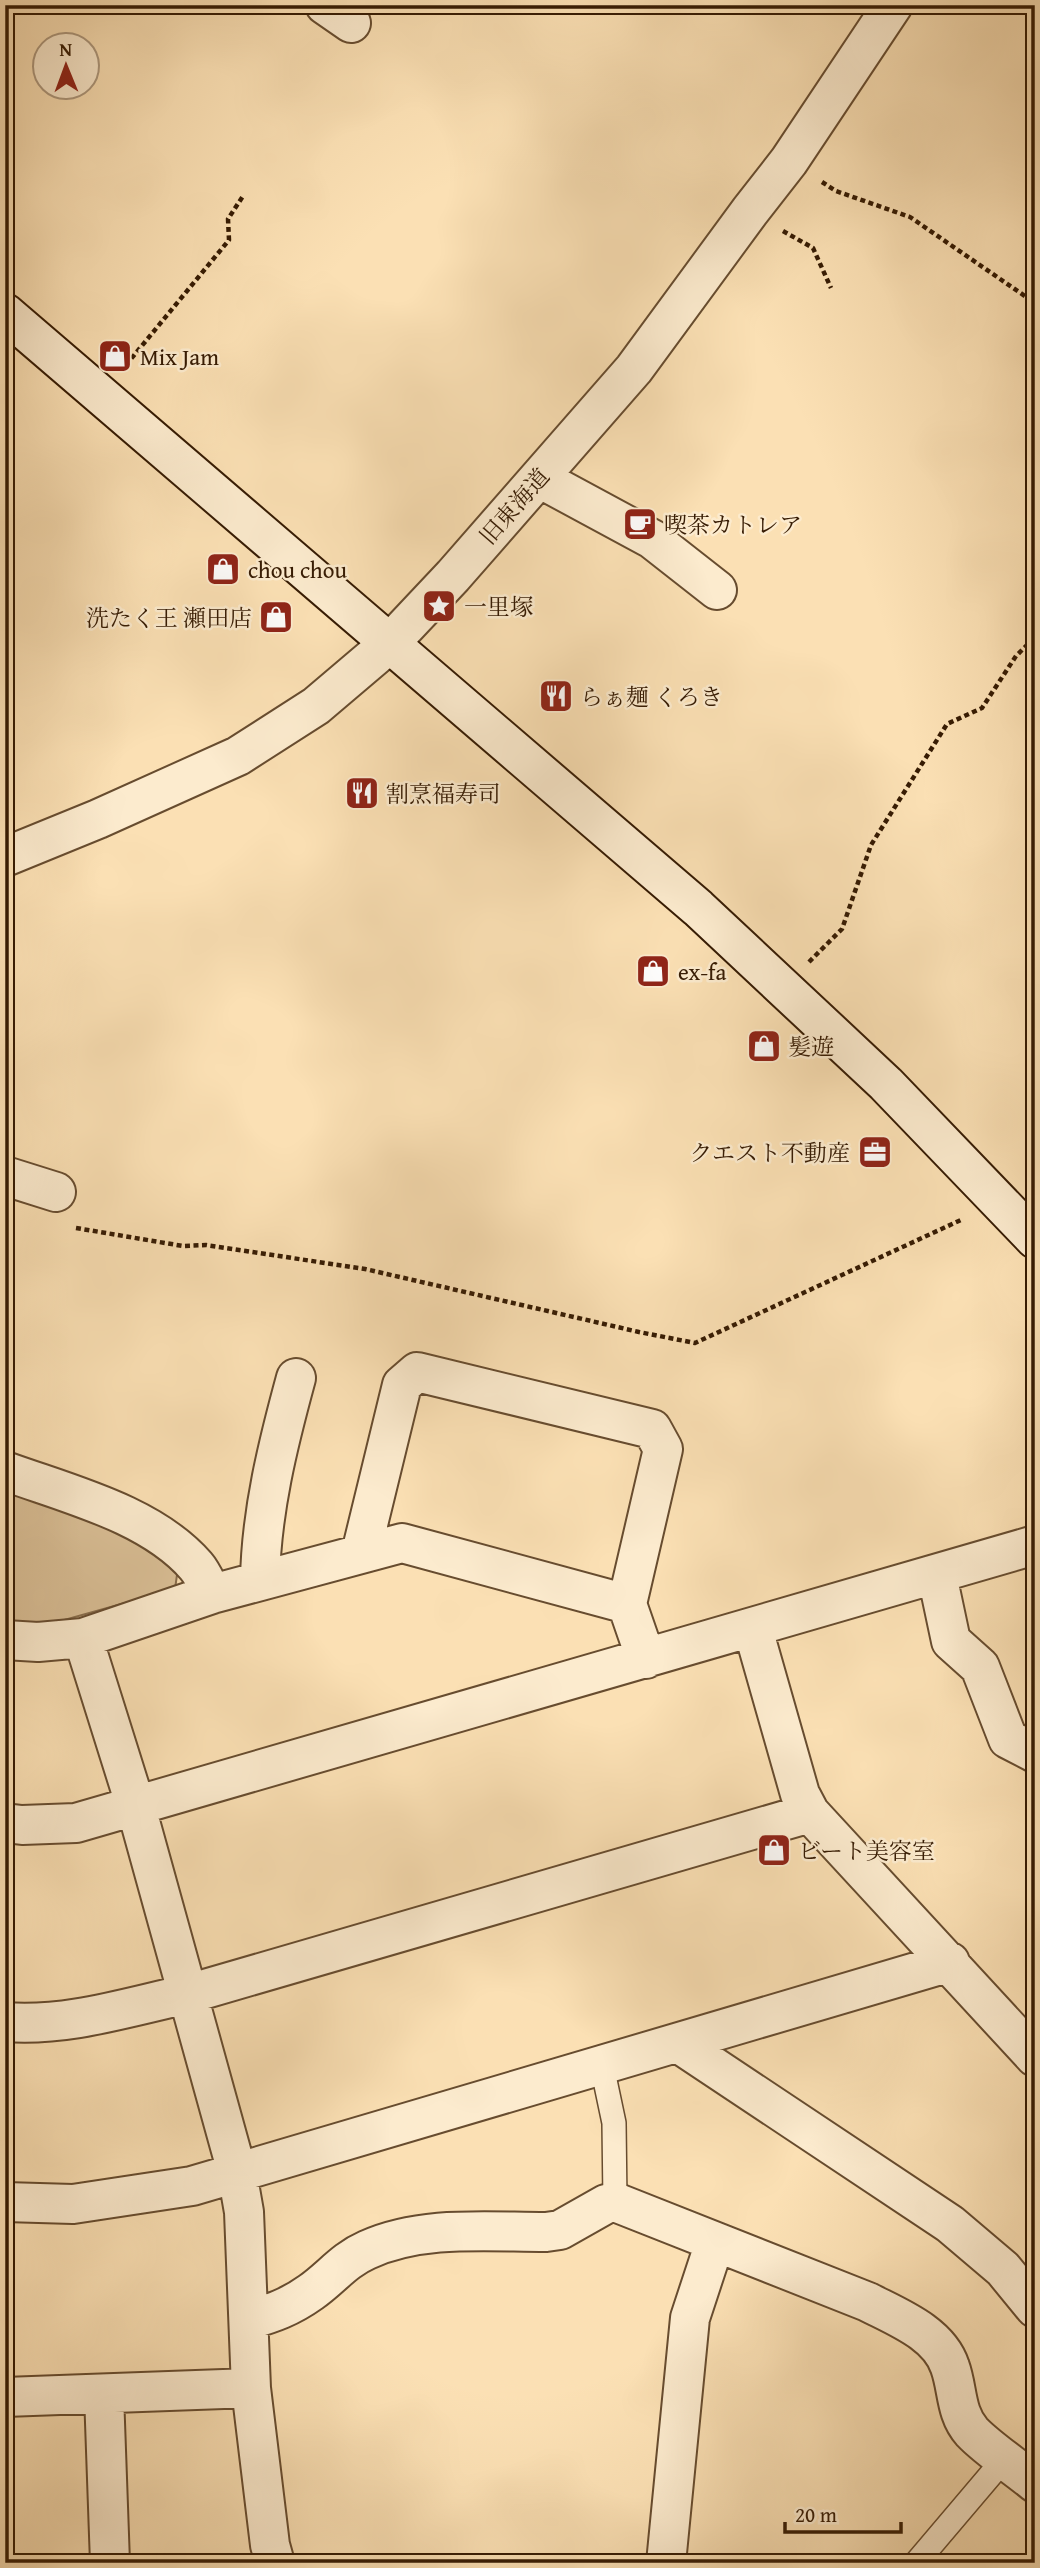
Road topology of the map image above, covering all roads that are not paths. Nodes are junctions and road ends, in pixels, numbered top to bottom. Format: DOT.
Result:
graph roads {
  1 [pos="892,5"];
  2 [pos="5,313"];
  3 [pos="539,478"];
  4 [pos="717,590"];
  5 [pos="389,643"];
  6 [pos="5,857"];
  7 [pos="5,1176"];
  8 [pos="56,1192"];
  9 [pos="1035,1239"];
  10 [pos="296,1378"];
  11 [pos="5,1471"];
  12 [pos="1035,1545"];
  13 [pos="361,1553"];
  14 [pos="937,1575"];
  15 [pos="260,1581"];
  16 [pos="212,1594"];
  17 [pos="627,1604"];
  18 [pos="753,1629"];
  19 [pos="83,1638"];
  20 [pos="5,1640"];
  21 [pos="646,1659"];
  22 [pos="1035,1753"];
  23 [pos="136,1807"];
  24 [pos="810,1813"];
  25 [pos="5,1823"];
  26 [pos="950,1962"];
  27 [pos="188,1994"];
  28 [pos="5,2022"];
  29 [pos="678,2043"];
  30 [pos="1035,2057"];
  31 [pos="602,2066"];
  32 [pos="237,2172"];
  33 [pos="5,2202"];
  34 [pos="615,2202"];
  35 [pos="715,2242"];
  36 [pos="1035,2308"];
  37 [pos="249,2319"];
  38 [pos="251,2388"];
  39 [pos="104,2394"];
  40 [pos="5,2397"];
  41 [pos="1005,2458"];
  42 [pos="1035,2483"];
  43 [pos="110,2563"];
  44 [pos="275,2563"];
  45 [pos="666,2563"];
  46 [pos="916,2563"];
  1 -- 3 [label="street, 旧東海道"];
  2 -- 5 [label="street"];
  3 -- 4 [label="street"];
  3 -- 5 [label="street, 旧東海道"];
  5 -- 6 [label="street, 旧東海道"];
  5 -- 9 [label="street"];
  7 -- 8 [label="street"];
  10 -- 15 [label="street"];
  11 -- 16 [label="street"];
  12 -- 14 [label="street"];
  13 -- 15 [label="street"];
  13 -- 17 [label="street"];
  13 -- 17 [label="street"];
  14 -- 18 [label="street"];
  14 -- 22 [label="street"];
  15 -- 16 [label="street"];
  16 -- 19 [label="street"];
  17 -- 21 [label="street"];
  18 -- 21 [label="street"];
  18 -- 24 [label="street"];
  19 -- 20 [label="street"];
  19 -- 23 [label="street"];
  21 -- 23 [label="street"];
  23 -- 25 [label="street"];
  23 -- 27 [label="street"];
  24 -- 26 [label="street"];
  24 -- 27 [label="street"];
  26 -- 29 [label="street"];
  26 -- 30 [label="street"];
  27 -- 28 [label="street"];
  27 -- 32 [label="street"];
  29 -- 31 [label="street"];
  29 -- 36 [label="street"];
  31 -- 32 [label="street"];
  31 -- 34 [label="lane"];
  32 -- 33 [label="street"];
  32 -- 37 [label="street"];
  34 -- 35 [label="street"];
  34 -- 37 [label="street"];
  35 -- 41 [label="street"];
  35 -- 45 [label="street"];
  37 -- 38 [label="street"];
  38 -- 39 [label="street"];
  38 -- 44 [label="street"];
  39 -- 40 [label="street"];
  39 -- 43 [label="street"];
  41 -- 42 [label="street"];
  41 -- 46 [label="lane"];
}
